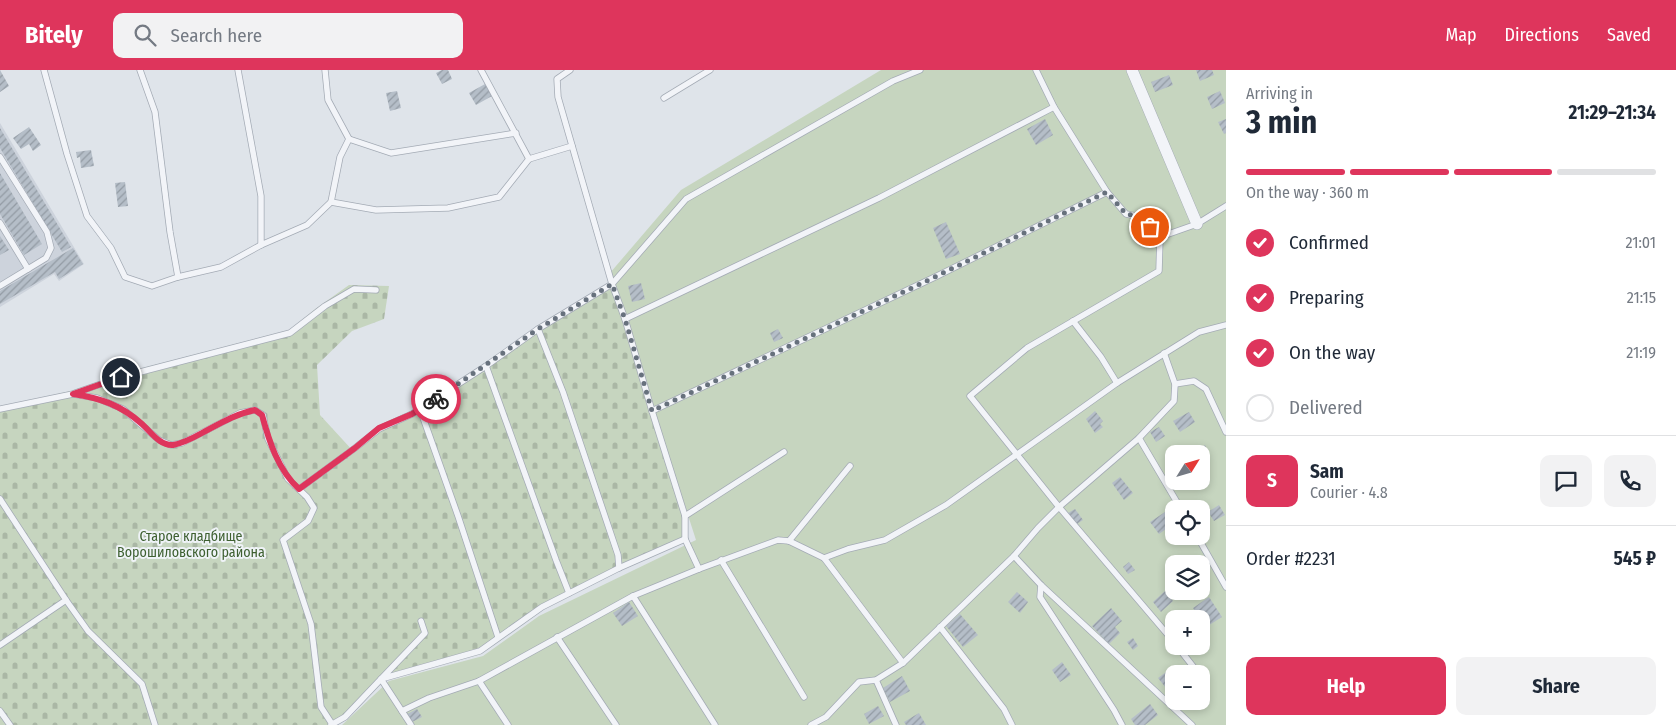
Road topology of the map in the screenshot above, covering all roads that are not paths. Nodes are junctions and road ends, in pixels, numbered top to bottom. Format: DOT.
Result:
graph roads {
  1 [pos="44,70"];
  2 [pos="140,70"];
  3 [pos="238,70"];
  4 [pos="325,70"];
  5 [pos="481,70"];
  6 [pos="570,70"];
  7 [pos="710,70"];
  8 [pos="920,70"];
  9 [pos="1036,70"];
  10 [pos="1132,70"];
  11 [pos="664,98"];
  12 [pos="1054,107"];
  13 [pos="516,133"];
  14 [pos="349,139"];
  15 [pos="572,146"];
  16 [pos="0,157"];
  17 [pos="529,159"];
  18 [pos="1107,192"];
  19 [pos="331,202"];
  20 [pos="1226,206"];
  21 [pos="0,223"];
  22 [pos="1197,224"];
  23 [pos="1160,237"];
  24 [pos="261,245"];
  25 [pos="28,269"];
  26 [pos="178,277"];
  27 [pos="612,284"];
  28 [pos="0,285"];
  29 [pos="376,290"];
  30 [pos="625,319"];
  31 [pos="1073,321"];
  32 [pos="1226,325"];
  33 [pos="538,329"];
  34 [pos="1164,354"];
  35 [pos="486,366"];
  36 [pos="1117,382"];
  37 [pos="1175,384"];
  38 [pos="73,394"];
  39 [pos="0,409"];
  40 [pos="420,409"];
  41 [pos="652,411"];
  42 [pos="1226,432"];
  43 [pos="1139,438"];
  44 [pos="784,452"];
  45 [pos="1018,455"];
  46 [pos="850,466"];
  47 [pos="299,489"];
  48 [pos="0,498"];
  49 [pos="1176,500"];
  50 [pos="1059,507"];
  51 [pos="685,516"];
  52 [pos="685,539"];
  53 [pos="789,540"];
  54 [pos="1202,545"];
  55 [pos="1014,556"];
  56 [pos="824,558"];
  57 [pos="721,560"];
  58 [pos="619,568"];
  59 [pos="699,569"];
  60 [pos="1042,585"];
  61 [pos="1226,586"];
  62 [pos="569,593"];
  63 [pos="633,596"];
  64 [pos="66,600"];
  65 [pos="421,621"];
  66 [pos="940,627"];
  67 [pos="1165,631"];
  68 [pos="498,637"];
  69 [pos="557,637"];
  70 [pos="0,645"];
  71 [pos="1184,655"];
  72 [pos="903,662"];
  73 [pos="1192,665"];
  74 [pos="381,679"];
  75 [pos="876,680"];
  76 [pos="479,681"];
  77 [pos="804,697"];
  78 [pos="402,711"];
  79 [pos="0,712"];
  80 [pos="10,725"];
  81 [pos="155,725"];
  82 [pos="331,725"];
  83 [pos="411,725"];
  84 [pos="508,725"];
  85 [pos="616,725"];
  86 [pos="715,725"];
  87 [pos="812,725"];
  88 [pos="896,725"];
  89 [pos="1012,725"];
  90 [pos="1122,725"];
  91 [pos="1192,725"];
  1 -- 26 [label="lane"];
  2 -- 26 [label="lane"];
  3 -- 24 [label="lane"];
  4 -- 14 [label="lane"];
  5 -- 13 [label="lane"];
  6 -- 15 [label="lane"];
  7 -- 11 [label="lane"];
  8 -- 27 [label="lane"];
  9 -- 12 [label="lane"];
  10 -- 22 [label="street"];
  12 -- 18 [label="lane"];
  12 -- 30 [label="lane"];
  13 -- 14 [label="lane"];
  13 -- 17 [label="lane"];
  14 -- 19 [label="lane"];
  15 -- 17 [label="lane"];
  15 -- 27 [label="lane"];
  16 -- 25 [label="lane"];
  17 -- 19 [label="lane"];
  18 -- 23 [label="lane"];
  18 -- 41 [label="lane"];
  19 -- 24 [label="lane"];
  20 -- 22 [label="lane"];
  21 -- 25 [label="lane"];
  22 -- 23 [label="lane"];
  23 -- 31 [label="lane"];
  24 -- 26 [label="lane"];
  25 -- 28 [label="lane"];
  27 -- 30 [label="lane"];
  27 -- 33 [label="lane"];
  29 -- 38 [label="lane"];
  30 -- 41 [label="lane"];
  31 -- 36 [label="lane"];
  31 -- 45 [label="lane"];
  32 -- 34 [label="lane"];
  33 -- 35 [label="lane"];
  33 -- 58 [label="lane"];
  34 -- 36 [label="lane"];
  34 -- 37 [label="lane"];
  35 -- 40 [label="lane"];
  35 -- 62 [label="lane"];
  36 -- 45 [label="lane"];
  37 -- 42 [label="lane"];
  37 -- 43 [label="lane"];
  38 -- 39 [label="lane"];
  38 -- 47 [label="lane"];
  40 -- 47 [label="lane"];
  40 -- 68 [label="lane"];
  41 -- 51 [label="lane"];
  43 -- 49 [label="lane"];
  43 -- 50 [label="lane"];
  44 -- 51 [label="lane"];
  45 -- 50 [label="lane"];
  45 -- 56 [label="lane"];
  46 -- 53 [label="lane"];
  47 -- 82 [label="lane"];
  48 -- 64 [label="lane"];
  50 -- 55 [label="lane"];
  50 -- 67 [label="lane"];
  51 -- 52 [label="lane"];
  52 -- 58 [label="lane"];
  52 -- 59 [label="lane"];
  53 -- 56 [label="lane"];
  53 -- 57 [label="lane"];
  54 -- 61 [label="lane"];
  55 -- 60 [label="lane"];
  55 -- 66 [label="lane"];
  56 -- 72 [label="lane"];
  57 -- 59 [label="lane"];
  57 -- 77 [label="lane"];
  58 -- 62 [label="lane"];
  59 -- 63 [label="lane"];
  60 -- 90 [label="lane"];
  60 -- 91 [label="lane"];
  62 -- 68 [label="lane"];
  63 -- 69 [label="lane"];
  63 -- 86 [label="lane"];
  64 -- 70 [label="lane"];
  64 -- 81 [label="lane"];
  65 -- 74 [label="lane"];
  66 -- 72 [label="lane"];
  66 -- 89 [label="lane"];
  68 -- 74 [label="lane"];
  69 -- 76 [label="lane"];
  69 -- 85 [label="lane"];
  71 -- 73 [label="lane"];
  72 -- 75 [label="lane"];
  74 -- 78 [label="lane"];
  74 -- 82 [label="lane"];
  75 -- 87 [label="lane"];
  75 -- 88 [label="lane"];
  76 -- 78 [label="lane"];
  76 -- 84 [label="lane"];
  78 -- 83 [label="lane"];
  79 -- 80 [label="lane"];
}
